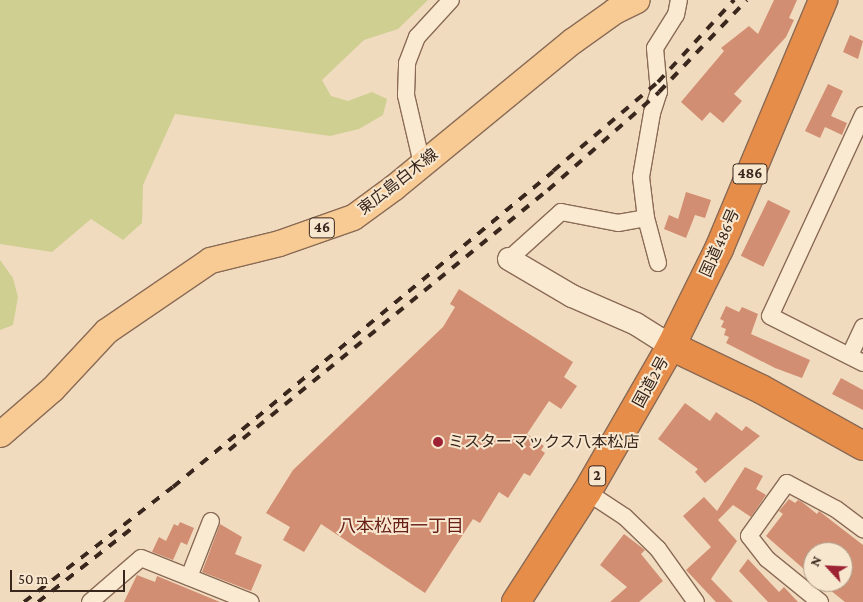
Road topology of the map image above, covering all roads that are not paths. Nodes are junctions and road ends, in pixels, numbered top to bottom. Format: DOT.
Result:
graph roads {
  1 [pos="451,0"];
  2 [pos="637,0"];
  3 [pos="679,0"];
  4 [pos="824,0"];
  5 [pos="863,115"];
  6 [pos="422,164"];
  7 [pos="646,218"];
  8 [pos="509,259"];
  9 [pos="658,263"];
  10 [pos="863,327"];
  11 [pos="671,346"];
  12 [pos="857,359"];
  13 [pos="0,434"];
  14 [pos="863,446"];
  15 [pos="587,492"];
  16 [pos="211,521"];
  17 [pos="863,529"];
  18 [pos="189,577"];
  19 [pos="90,602"];
  20 [pos="251,602"];
  21 [pos="516,602"];
  22 [pos="696,602"];
  23 [pos="820,602"];
  1 -- 6 [label="street"];
  2 -- 6 [label="main road, 東広島白木線 / 46"];
  3 -- 7 [label="street"];
  4 -- 11 [label="highway, 国道486号 / 486"];
  5 -- 12 [label="street"];
  6 -- 13 [label="main road, 東広島白木線 / 46"];
  7 -- 8 [label="street"];
  7 -- 9 [label="street"];
  8 -- 11 [label="street"];
  10 -- 12 [label="street"];
  11 -- 14 [label="highway, 国道2号"];
  11 -- 15 [label="highway, 国道2号 / 2"];
  15 -- 21 [label="highway, 国道2号 / 2"];
  15 -- 22 [label="street"];
  16 -- 18 [label="street"];
  17 -- 23 [label="street"];
  18 -- 19 [label="street"];
  18 -- 20 [label="street"];
}
